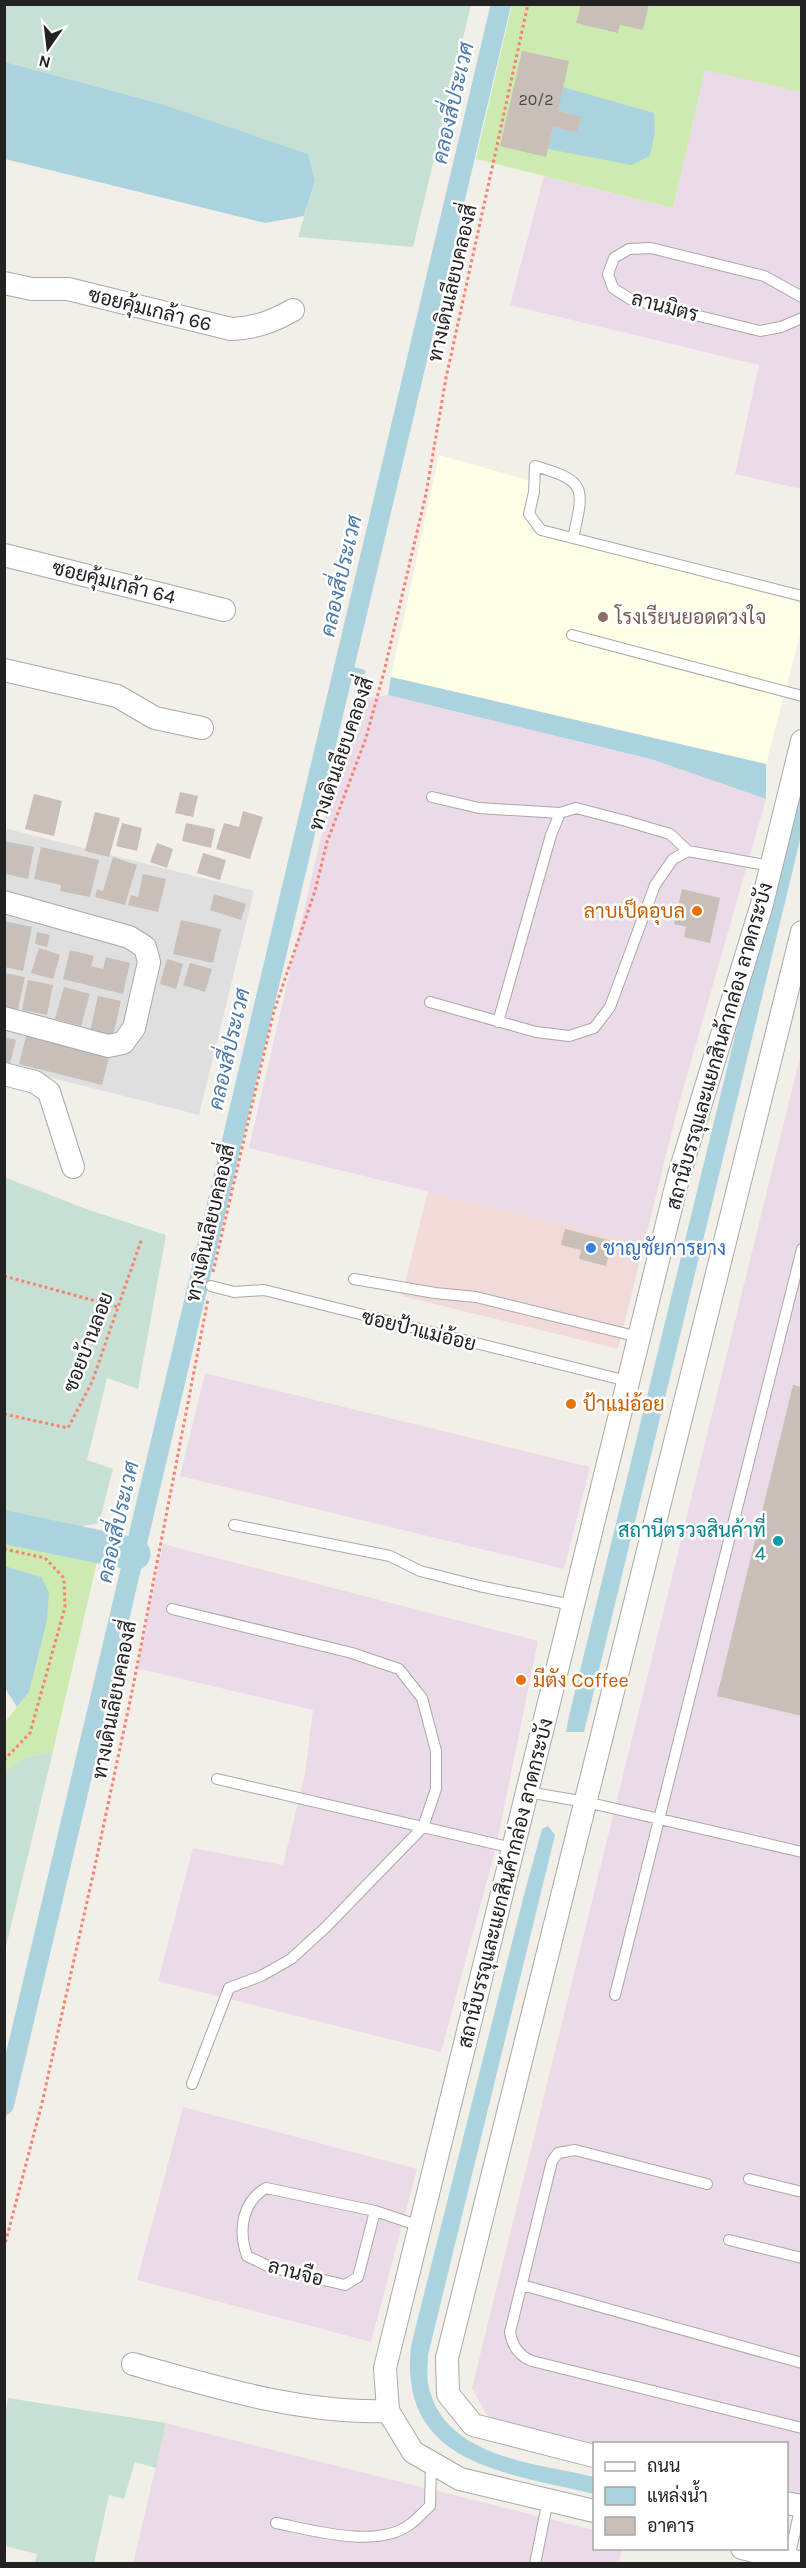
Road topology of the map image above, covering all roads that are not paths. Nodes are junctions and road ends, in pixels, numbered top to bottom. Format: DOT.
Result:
graph roads {
  1 [pos="4,283"];
  2 [pos="801,297"];
  3 [pos="293,310"];
  4 [pos="801,318"];
  5 [pos="573,538"];
  6 [pos="4,555"];
  7 [pos="801,596"];
  8 [pos="224,610"];
  9 [pos="572,635"];
  10 [pos="4,670"];
  11 [pos="801,696"];
  12 [pos="202,728"];
  13 [pos="801,741"];
  14 [pos="432,797"];
  15 [pos="560,813"];
  16 [pos="688,851"];
  17 [pos="771,866"];
  18 [pos="4,902"];
  19 [pos="801,932"];
  20 [pos="430,1002"];
  21 [pos="4,1018"];
  22 [pos="498,1022"];
  23 [pos="4,1074"];
  24 [pos="73,1167"];
  25 [pos="801,1250"];
  26 [pos="354,1279"];
  27 [pos="210,1287"];
  28 [pos="639,1337"];
  29 [pos="627,1381"];
  30 [pos="234,1525"];
  31 [pos="573,1605"];
  32 [pos="172,1609"];
  33 [pos="217,1779"];
  34 [pos="527,1792"];
  35 [pos="586,1802"];
  36 [pos="658,1820"];
  37 [pos="423,1827"];
  38 [pos="513,1848"];
  39 [pos="801,1852"];
  40 [pos="615,1995"];
  41 [pos="192,2084"];
  42 [pos="749,2179"];
  43 [pos="707,2184"];
  44 [pos="801,2192"];
  45 [pos="375,2211"];
  46 [pos="420,2226"];
  47 [pos="729,2240"];
  48 [pos="801,2258"];
  49 [pos="522,2285"];
  50 [pos="801,2363"];
  51 [pos="133,2364"];
  52 [pos="387,2410"];
  53 [pos="801,2428"];
  54 [pos="593,2456"];
  55 [pos="431,2464"];
  56 [pos="548,2500"];
  57 [pos="798,2505"];
  58 [pos="593,2511"];
  59 [pos="276,2523"];
  60 [pos="749,2550"];
  61 [pos="793,2562"];
  62 [pos="535,2564"];
  1 -- 3 [label="street, ซอยคุ้มเกล้า 66"];
  2 -- 4 [label="lane, ลานมิตร"];
  5 -- 5 [label="lane"];
  5 -- 7 [label="lane"];
  6 -- 8 [label="street, ซอยคุ้มเกล้า 64"];
  9 -- 11 [label="lane"];
  10 -- 12 [label="street"];
  13 -- 17 [label="street, สถานีบรรจุและแยกสินค้ากล่อง ลาดกระบัง"];
  14 -- 15 [label="lane"];
  15 -- 16 [label="lane"];
  15 -- 22 [label="lane"];
  16 -- 17 [label="lane"];
  16 -- 22 [label="lane"];
  17 -- 28 [label="street, สถานีบรรจุและแยกสินค้ากล่อง ลาดกระบัง"];
  18 -- 21 [label="street"];
  19 -- 35 [label="street"];
  20 -- 22 [label="lane"];
  23 -- 24 [label="street"];
  25 -- 36 [label="lane"];
  26 -- 28 [label="lane"];
  27 -- 29 [label="lane, ซอยป้าแม่อ้อย"];
  28 -- 29 [label="street, สถานีบรรจุและแยกสินค้ากล่อง ลาดกระบัง"];
  29 -- 31 [label="street, สถานีบรรจุและแยกสินค้ากล่อง ลาดกระบัง"];
  30 -- 31 [label="lane"];
  31 -- 34 [label="street, สถานีบรรจุและแยกสินค้ากล่อง ลาดกระบัง"];
  32 -- 37 [label="lane"];
  33 -- 37 [label="lane"];
  34 -- 35 [label="lane"];
  34 -- 38 [label="street, สถานีบรรจุและแยกสินค้ากล่อง ลาดกระบัง"];
  35 -- 36 [label="lane"];
  35 -- 54 [label="street"];
  36 -- 39 [label="lane"];
  36 -- 40 [label="lane"];
  37 -- 38 [label="lane"];
  37 -- 41 [label="lane"];
  38 -- 46 [label="street, สถานีบรรจุและแยกสินค้ากล่อง ลาดกระบัง"];
  42 -- 44 [label="lane"];
  43 -- 49 [label="lane"];
  45 -- 45 [label="lane, ลานจือ"];
  45 -- 46 [label="lane, ลานจือ"];
  46 -- 52 [label="street, สถานีบรรจุและแยกสินค้ากล่อง ลาดกระบัง"];
  47 -- 48 [label="lane"];
  49 -- 50 [label="lane"];
  49 -- 53 [label="lane"];
  51 -- 52 [label="street"];
  52 -- 55 [label="street, สถานีบรรจุและแยกสินค้ากล่อง ลาดกระบัง"];
  55 -- 56 [label="street, สถานีบรรจุและแยกสินค้ากล่อง ลาดกระบัง"];
  55 -- 59 [label="lane"];
  56 -- 58 [label="street, สถานีบรรจุและแยกสินค้ากล่อง ลาดกระบัง"];
  56 -- 62 [label="lane"];
  57 -- 61 [label="lane"];
  60 -- 61 [label="street"];
}
